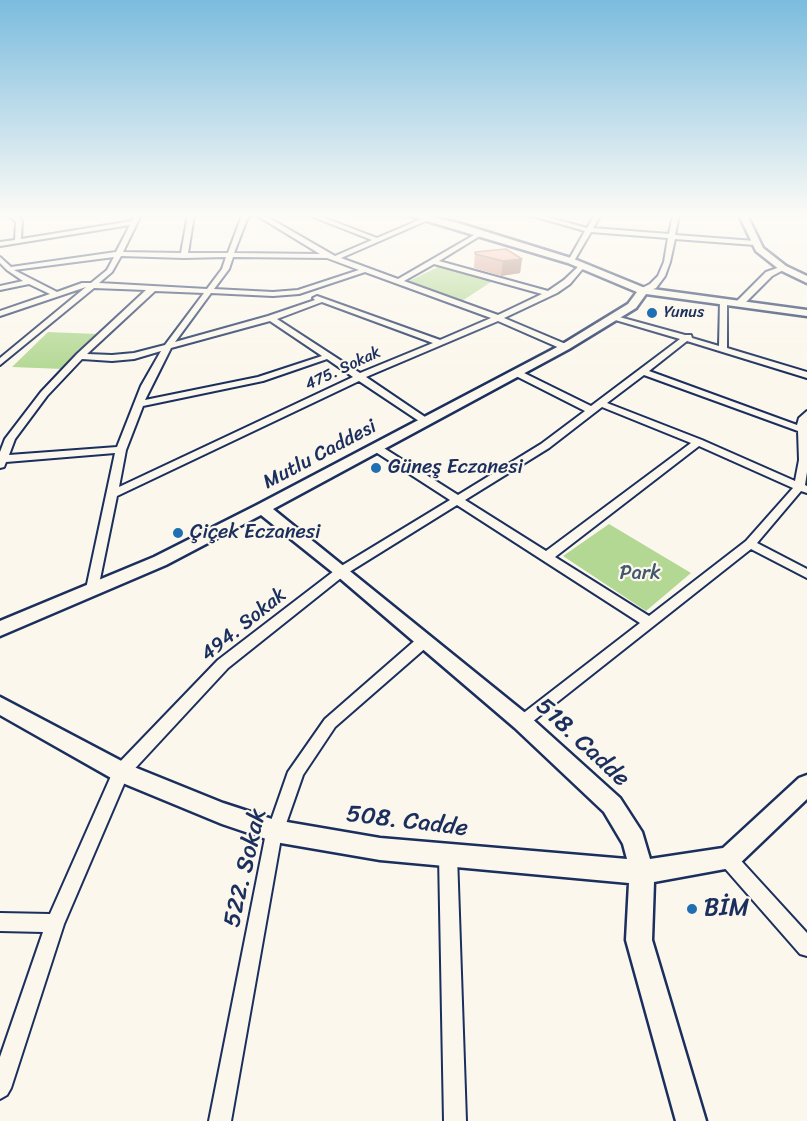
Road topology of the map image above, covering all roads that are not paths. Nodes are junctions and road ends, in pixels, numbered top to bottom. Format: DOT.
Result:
graph roads {
  1 [pos="21,267"];
  2 [pos="112,267"];
  3 [pos="226,267"];
  4 [pos="357,267"];
  5 [pos="426,267"];
  6 [pos="455,267"];
  7 [pos="581,267"];
  8 [pos="586,267"];
  9 [pos="664,267"];
  10 [pos="783,268"];
  11 [pos="9,269"];
  12 [pos="364,270"];
  13 [pos="807,280"];
  14 [pos="31,281"];
  15 [pos="398,282"];
  16 [pos="94,287"];
  17 [pos="0,288"];
  18 [pos="152,289"];
  19 [pos="209,291"];
  20 [pos="299,292"];
  21 [pos="548,293"];
  22 [pos="55,294"];
  23 [pos="646,296"];
  24 [pos="322,300"];
  25 [pos="723,303"];
  26 [pos="739,304"];
  27 [pos="807,313"];
  28 [pos="0,314"];
  29 [pos="615,317"];
  30 [pos="271,318"];
  31 [pos="498,318"];
  32 [pos="688,337"];
  33 [pos="439,342"];
  34 [pos="168,346"];
  35 [pos="565,347"];
  36 [pos="723,348"];
  37 [pos="80,356"];
  38 [pos="329,356"];
  39 [pos="0,362"];
  40 [pos="642,370"];
  41 [pos="517,374"];
  42 [pos="807,375"];
  43 [pos="361,376"];
  44 [pos="139,404"];
  45 [pos="595,406"];
  46 [pos="807,414"];
  47 [pos="425,421"];
  48 [pos="803,430"];
  49 [pos="698,442"];
  50 [pos="375,447"];
  51 [pos="121,450"];
  52 [pos="1,461"];
  53 [pos="803,489"];
  54 [pos="112,494"];
  55 [pos="459,500"];
  56 [pos="262,508"];
  57 [pos="750,544"];
  58 [pos="548,556"];
  59 [pos="342,571"];
  60 [pos="807,574"];
  61 [pos="92,589"];
  62 [pos="648,622"];
  63 [pos="0,628"];
  64 [pos="424,641"];
  65 [pos="0,705"];
  66 [pos="522,722"];
  67 [pos="122,772"];
  68 [pos="807,785"];
  69 [pos="275,831"];
  70 [pos="448,855"];
  71 [pos="728,859"];
  72 [pos="642,872"];
  73 [pos="0,922"];
  74 [pos="55,922"];
  75 [pos="807,947"];
  76 [pos="0,1088"];
  77 [pos="220,1121"];
  78 [pos="455,1121"];
  79 [pos="691,1121"];
  1 -- 11 [label="street"];
  2 -- 16 [label="street"];
  3 -- 19 [label="street"];
  4 -- 12 [label="street"];
  5 -- 15 [label="street"];
  6 -- 21 [label="street"];
  7 -- 21 [label="street, 475. Sokak"];
  8 -- 23 [label="street"];
  9 -- 23 [label="street"];
  10 -- 13 [label="street"];
  10 -- 26 [label="street"];
  11 -- 14 [label="street"];
  12 -- 15 [label="street"];
  12 -- 20 [label="street"];
  14 -- 17 [label="street"];
  14 -- 22 [label="street"];
  15 -- 31 [label="street"];
  16 -- 18 [label="street"];
  16 -- 22 [label="street"];
  16 -- 39 [label="street"];
  18 -- 19 [label="street"];
  18 -- 37 [label="street"];
  19 -- 20 [label="street"];
  19 -- 34 [label="street"];
  20 -- 24 [label="street"];
  21 -- 31 [label="street, 475. Sokak"];
  22 -- 28 [label="street"];
  23 -- 25 [label="street"];
  23 -- 29 [label="street, Mutlu Caddesi"];
  24 -- 30 [label="street"];
  24 -- 33 [label="street"];
  25 -- 26 [label="street"];
  25 -- 36 [label="street"];
  26 -- 27 [label="street"];
  29 -- 32 [label="street"];
  29 -- 35 [label="street, Mutlu Caddesi"];
  30 -- 34 [label="street"];
  30 -- 38 [label="street"];
  31 -- 33 [label="street, 475. Sokak"];
  31 -- 35 [label="street"];
  32 -- 36 [label="street"];
  32 -- 40 [label="street, 494. Sokak"];
  33 -- 43 [label="street, 475. Sokak"];
  34 -- 37 [label="street"];
  34 -- 44 [label="street"];
  35 -- 41 [label="street, Mutlu Caddesi"];
  36 -- 42 [label="street"];
  37 -- 52 [label="street"];
  38 -- 43 [label="street"];
  38 -- 44 [label="street"];
  40 -- 45 [label="street, 494. Sokak"];
  40 -- 48 [label="street"];
  41 -- 45 [label="street"];
  41 -- 47 [label="street, Mutlu Caddesi"];
  43 -- 47 [label="street"];
  43 -- 54 [label="street, 475. Sokak"];
  44 -- 51 [label="street"];
  45 -- 49 [label="street"];
  45 -- 55 [label="street, 494. Sokak"];
  46 -- 48 [label="street"];
  47 -- 50 [label="street, Mutlu Caddesi"];
  48 -- 53 [label="street"];
  49 -- 53 [label="street"];
  49 -- 58 [label="street"];
  50 -- 55 [label="street"];
  50 -- 56 [label="street, Mutlu Caddesi"];
  51 -- 52 [label="street"];
  51 -- 54 [label="street"];
  53 -- 57 [label="street"];
  54 -- 61 [label="street"];
  55 -- 58 [label="street"];
  55 -- 59 [label="street, 494. Sokak"];
  56 -- 59 [label="street, 518. Cadde"];
  56 -- 61 [label="street, Mutlu Caddesi"];
  57 -- 60 [label="street"];
  57 -- 62 [label="street"];
  58 -- 62 [label="street"];
  59 -- 64 [label="street, 518. Cadde"];
  59 -- 67 [label="street, 494. Sokak"];
  61 -- 63 [label="street, Mutlu Caddesi"];
  62 -- 66 [label="street"];
  64 -- 66 [label="street, 518. Cadde"];
  64 -- 69 [label="street, 522. Sokak"];
  65 -- 67 [label="street, 508. Cadde"];
  66 -- 72 [label="street, 518. Cadde"];
  67 -- 69 [label="street, 508. Cadde"];
  67 -- 74 [label="street, 494. Sokak"];
  68 -- 71 [label="street"];
  69 -- 70 [label="street, 508. Cadde"];
  69 -- 77 [label="street, 522. Sokak"];
  70 -- 72 [label="street, 508. Cadde"];
  70 -- 78 [label="street"];
  71 -- 72 [label="street, 508. Cadde"];
  71 -- 75 [label="street"];
  72 -- 79 [label="street, 518. Cadde"];
  73 -- 74 [label="street"];
  74 -- 76 [label="street, 494. Sokak"];
}
